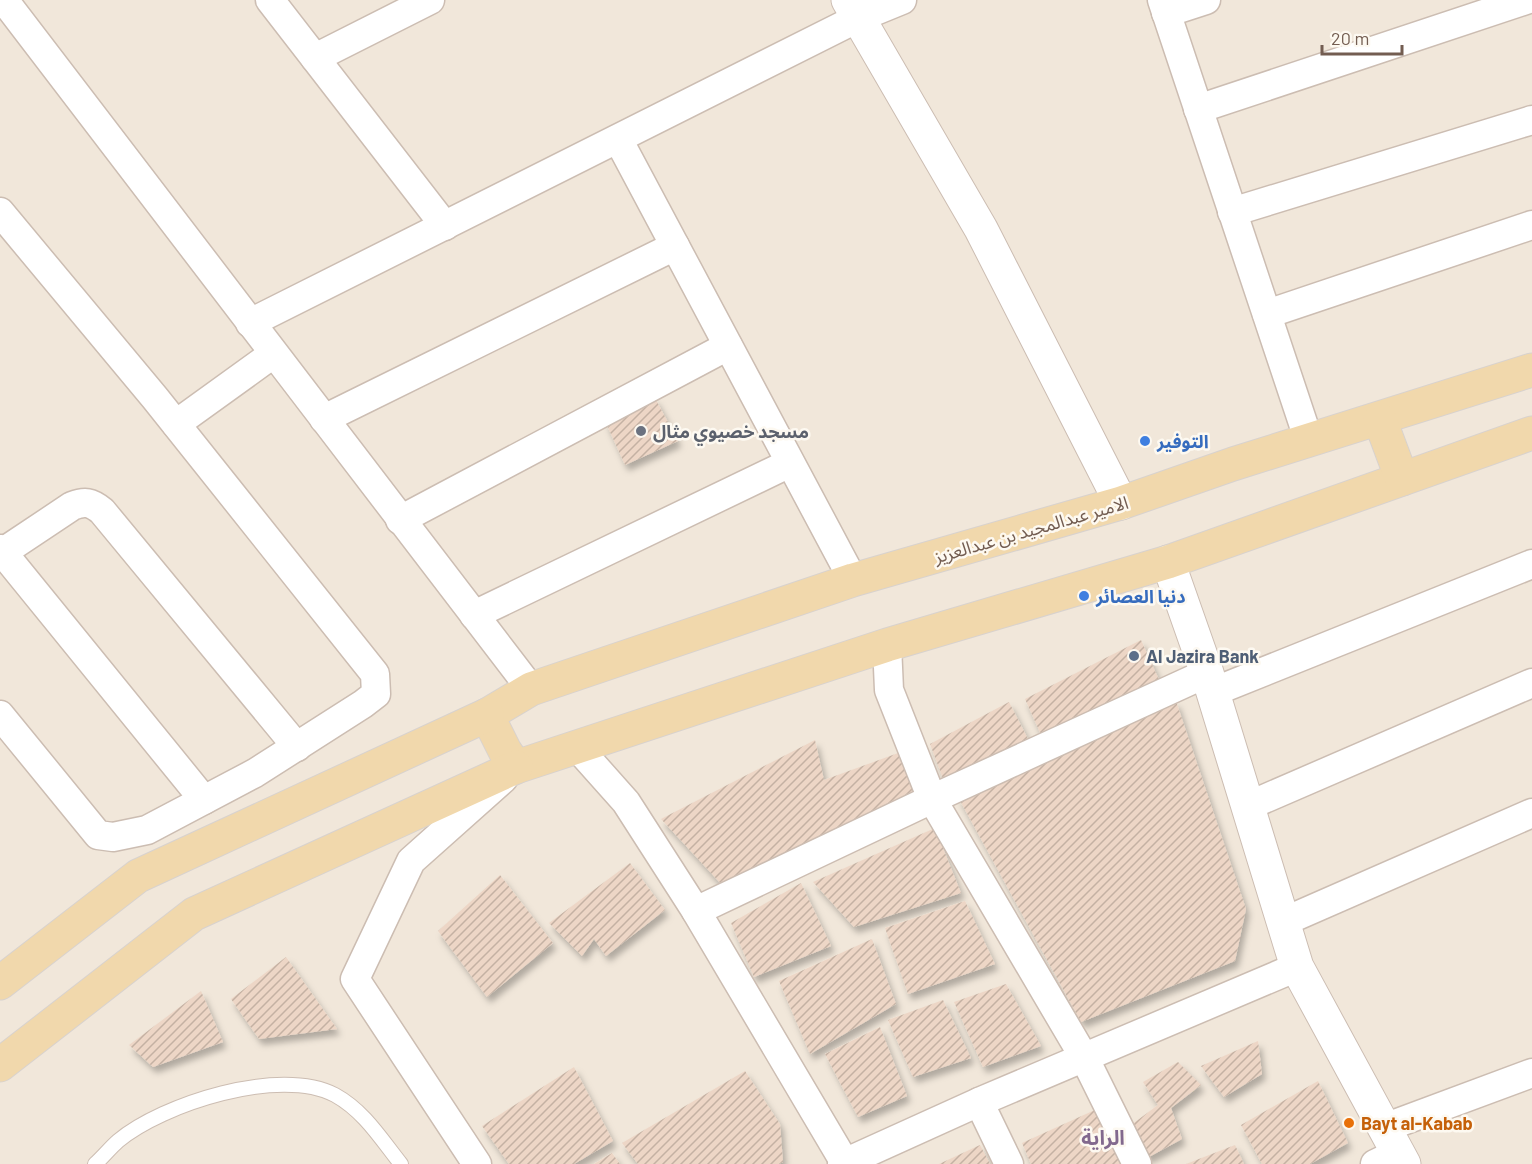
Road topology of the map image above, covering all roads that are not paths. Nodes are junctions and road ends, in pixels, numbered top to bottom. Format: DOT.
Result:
graph roads {
  1 [pos="270,0"];
  2 [pos="430,0"];
  3 [pos="902,0"];
  4 [pos="1206,0"];
  5 [pos="1526,0"];
  6 [pos="1164,7"];
  7 [pos="5,9"];
  8 [pos="853,9"];
  9 [pos="315,58"];
  10 [pos="1198,109"];
  11 [pos="1532,120"];
  12 [pos="618,138"];
  13 [pos="0,212"];
  14 [pos="1232,212"];
  15 [pos="445,225"];
  16 [pos="1532,225"];
  17 [pos="675,246"];
  18 [pos="1267,314"];
  19 [pos="250,323"];
  20 [pos="728,346"];
  21 [pos="273,354"];
  22 [pos="1532,370"];
  23 [pos="324,419"];
  24 [pos="1380,420"];
  25 [pos="176,424"];
  26 [pos="1532,433"];
  27 [pos="1309,441"];
  28 [pos="790,463"];
  29 [pos="1402,479"];
  30 [pos="1121,503"];
  31 [pos="400,520"];
  32 [pos="1,550"];
  33 [pos="1168,562"];
  34 [pos="1532,564"];
  35 [pos="853,580"];
  36 [pos="474,615"];
  37 [pos="887,645"];
  38 [pos="1210,683"];
  39 [pos="1532,683"];
  40 [pos="531,690"];
  41 [pos="0,715"];
  42 [pos="487,715"];
  43 [pos="297,747"];
  44 [pos="577,747"];
  45 [pos="516,767"];
  46 [pos="932,799"];
  47 [pos="204,800"];
  48 [pos="1248,806"];
  49 [pos="1532,813"];
  50 [pos="696,911"];
  51 [pos="1283,922"];
  52 [pos="1297,967"];
  53 [pos="0,983"];
  54 [pos="1085,1059"];
  55 [pos="0,1065"];
  56 [pos="1532,1073"];
  57 [pos="979,1102"];
  58 [pos="1390,1152"];
  59 [pos="893,1154"];
  60 [pos="843,1163"];
  61 [pos="95,1164"];
  62 [pos="401,1164"];
  63 [pos="477,1164"];
  64 [pos="1009,1164"];
  65 [pos="1137,1164"];
  1 -- 9 [label="street"];
  2 -- 9 [label="street"];
  3 -- 8 [label="street"];
  4 -- 6 [label="street"];
  5 -- 10 [label="street"];
  6 -- 10 [label="street"];
  7 -- 19 [label="street"];
  8 -- 12 [label="street"];
  8 -- 30 [label="street"];
  9 -- 15 [label="street"];
  10 -- 14 [label="street"];
  11 -- 14 [label="street"];
  12 -- 15 [label="street"];
  12 -- 17 [label="street"];
  13 -- 25 [label="street"];
  14 -- 18 [label="street"];
  15 -- 19 [label="street"];
  16 -- 18 [label="street"];
  17 -- 20 [label="street"];
  17 -- 23 [label="street"];
  18 -- 27 [label="street"];
  19 -- 21 [label="street"];
  20 -- 28 [label="street"];
  20 -- 31 [label="street"];
  21 -- 23 [label="street"];
  21 -- 25 [label="street"];
  22 -- 24 [label="main road, الامير عبدالمجيد بن عبدالعزيز"];
  23 -- 31 [label="street"];
  24 -- 27 [label="main road, الامير عبدالمجيد بن عبدالعزيز"];
  24 -- 29 [label="main road"];
  25 -- 43 [label="street"];
  26 -- 29 [label="main road"];
  27 -- 30 [label="main road, الامير عبدالمجيد بن عبدالعزيز"];
  28 -- 35 [label="street"];
  28 -- 36 [label="street"];
  29 -- 33 [label="main road"];
  30 -- 35 [label="main road, الامير عبدالمجيد بن عبدالعزيز"];
  31 -- 36 [label="street"];
  32 -- 43 [label="street"];
  32 -- 47 [label="street"];
  33 -- 37 [label="main road"];
  33 -- 38 [label="street"];
  34 -- 38 [label="street"];
  35 -- 40 [label="main road, الامير عبدالمجيد بن عبدالعزيز"];
  36 -- 40 [label="street"];
  37 -- 44 [label="main road"];
  37 -- 46 [label="street"];
  38 -- 46 [label="street"];
  38 -- 48 [label="street"];
  39 -- 48 [label="street"];
  40 -- 42 [label="main road, الامير عبدالمجيد بن عبدالعزيز"];
  41 -- 47 [label="street"];
  42 -- 45 [label="main road"];
  42 -- 53 [label="main road, الامير عبدالمجيد بن عبدالعزيز"];
  43 -- 47 [label="street"];
  44 -- 45 [label="main road"];
  44 -- 50 [label="street"];
  45 -- 55 [label="main road"];
  45 -- 63 [label="street"];
  46 -- 50 [label="street"];
  46 -- 54 [label="street"];
  48 -- 51 [label="street"];
  49 -- 51 [label="street"];
  50 -- 60 [label="street"];
  51 -- 52 [label="street"];
  52 -- 54 [label="street"];
  52 -- 58 [label="street"];
  54 -- 57 [label="street"];
  54 -- 65 [label="street"];
  56 -- 58 [label="street"];
  57 -- 59 [label="street"];
  57 -- 64 [label="street"];
  59 -- 60 [label="street"];
  61 -- 62 [label="lane"];
}
